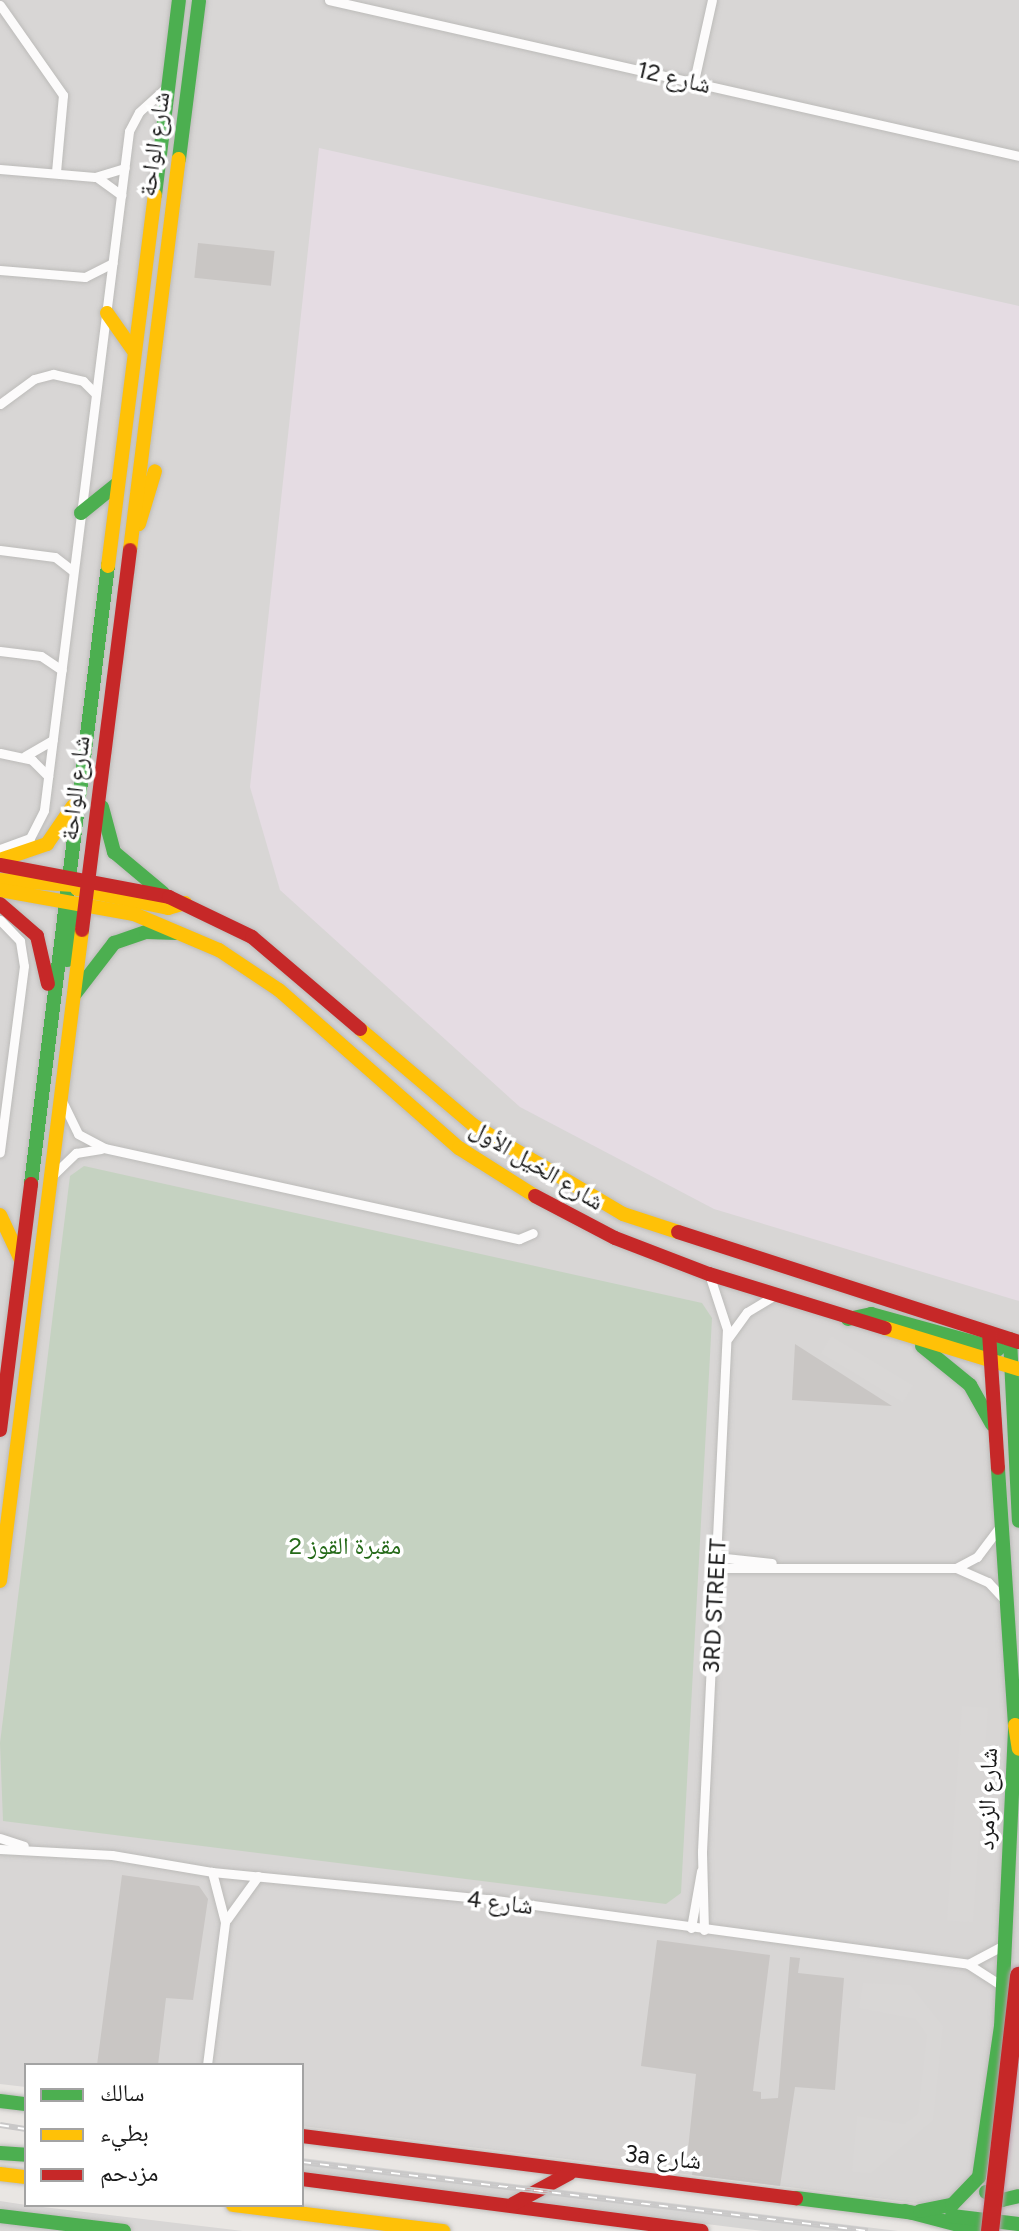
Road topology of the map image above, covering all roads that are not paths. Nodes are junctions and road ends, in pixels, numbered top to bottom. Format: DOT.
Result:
graph roads {
  1 [pos="179,0"];
  2 [pos="199,0"];
  3 [pos="329,0"];
  4 [pos="712,0"];
  5 [pos="0,5"];
  6 [pos="694,81"];
  7 [pos="166,88"];
  8 [pos="1019,156"];
  9 [pos="0,167"];
  10 [pos="125,168"];
  11 [pos="56,172"];
  12 [pos="95,177"];
  13 [pos="121,195"];
  14 [pos="113,263"];
  15 [pos="3,268"];
  16 [pos="85,277"];
  17 [pos="109,293"];
  18 [pos="107,313"];
  19 [pos="133,350"];
  20 [pos="100,362"];
  21 [pos="77,378"];
  22 [pos="96,394"];
  23 [pos="0,404"];
  24 [pos="155,471"];
  25 [pos="117,484"];
  26 [pos="81,513"];
  27 [pos="76,547"];
  28 [pos="0,550"];
  29 [pos="55,557"];
  30 [pos="127,566"];
  31 [pos="73,571"];
  32 [pos="65,645"];
  33 [pos="0,651"];
  34 [pos="41,656"];
  35 [pos="62,670"];
  36 [pos="54,739"];
  37 [pos="85,739"];
  38 [pos="0,753"];
  39 [pos="25,756"];
  40 [pos="100,774"];
  41 [pos="48,776"];
  42 [pos="78,799"];
  43 [pos="0,849"];
  44 [pos="0,862"];
  45 [pos="0,880"];
  46 [pos="76,888"];
  47 [pos="0,890"];
  48 [pos="177,900"];
  49 [pos="0,904"];
  50 [pos="0,920"];
  51 [pos="187,933"];
  52 [pos="71,998"];
  53 [pos="50,1011"];
  54 [pos="66,1035"];
  55 [pos="58,1082"];
  56 [pos="104,1148"];
  57 [pos="0,1152"];
  58 [pos="49,1180"];
  59 [pos="0,1215"];
  60 [pos="533,1233"];
  61 [pos="21,1260"];
  62 [pos="709,1274"];
  63 [pos="777,1295"];
  64 [pos="848,1319"];
  65 [pos="726,1341"];
  66 [pos="916,1341"];
  67 [pos="991,1348"];
  68 [pos="1015,1354"];
  69 [pos="1019,1417"];
  70 [pos="0,1430"];
  71 [pos="996,1431"];
  72 [pos="1014,1439"];
  73 [pos="1010,1523"];
  74 [pos="716,1563"];
  75 [pos="956,1568"];
  76 [pos="0,1581"];
  77 [pos="1008,1603"];
  78 [pos="1015,1725"];
  79 [pos="1019,1749"];
  80 [pos="0,1838"];
  81 [pos="31,1848"];
  82 [pos="0,1849"];
  83 [pos="701,1871"];
  84 [pos="212,1872"];
  85 [pos="258,1876"];
  86 [pos="225,1922"];
  87 [pos="691,1928"];
  88 [pos="704,1930"];
  89 [pos="1005,1944"];
  90 [pos="968,1964"];
  91 [pos="1012,1982"];
  92 [pos="207,2063"];
  93 [pos="0,2101"];
  94 [pos="24,2104"];
  95 [pos="304,2136"];
  96 [pos="0,2153"];
  97 [pos="24,2155"];
  98 [pos="570,2173"];
  99 [pos="0,2174"];
  100 [pos="24,2177"];
  101 [pos="979,2177"];
  102 [pos="304,2179"];
  103 [pos="1019,2196"];
  104 [pos="513,2204"];
  105 [pos="249,2207"];
  106 [pos="905,2211"];
  107 [pos="0,2216"];
  108 [pos="1019,2224"];
  109 [pos="124,2231"];
  110 [pos="443,2231"];
  111 [pos="702,2231"];
  112 [pos="981,2231"];
  113 [pos="990,2231"];
  1 -- 7 [label="main road, شارع الواحة"];
  2 -- 30 [label="main road, شارع الواحة"];
  3 -- 6 [label="street, شارع 12"];
  4 -- 6 [label="street"];
  5 -- 11 [label="street"];
  6 -- 8 [label="street, شارع 12"];
  7 -- 10 [label="street"];
  7 -- 19 [label="main road, شارع الواحة"];
  9 -- 11 [label="street"];
  10 -- 12 [label="street"];
  10 -- 13 [label="street"];
  11 -- 12 [label="street"];
  12 -- 13 [label="street"];
  13 -- 14 [label="street"];
  14 -- 16 [label="street"];
  14 -- 17 [label="street"];
  15 -- 16 [label="street"];
  16 -- 17 [label="street"];
  17 -- 18 [label="street"];
  18 -- 19 [label="main road"];
  18 -- 20 [label="street"];
  19 -- 25 [label="main road, شارع الواحة"];
  20 -- 21 [label="street"];
  20 -- 22 [label="street"];
  21 -- 22 [label="street"];
  21 -- 23 [label="street"];
  22 -- 26 [label="street"];
  24 -- 30 [label="main road"];
  25 -- 26 [label="main road"];
  25 -- 37 [label="main road, شارع الواحة"];
  26 -- 27 [label="street"];
  27 -- 29 [label="street"];
  27 -- 31 [label="street"];
  28 -- 29 [label="street"];
  29 -- 31 [label="street"];
  30 -- 40 [label="main road, شارع الواحة"];
  31 -- 32 [label="street"];
  32 -- 34 [label="street"];
  32 -- 35 [label="street"];
  33 -- 34 [label="street"];
  34 -- 35 [label="street"];
  35 -- 36 [label="street"];
  36 -- 39 [label="street"];
  36 -- 41 [label="street"];
  37 -- 42 [label="main road, شارع الواحة"];
  37 -- 46 [label="main road"];
  38 -- 39 [label="street"];
  39 -- 41 [label="street"];
  40 -- 46 [label="main road, شارع الواحة"];
  40 -- 48 [label="main road"];
  41 -- 43 [label="street"];
  42 -- 44 [label="main road"];
  42 -- 46 [label="main road, شارع الواحة"];
  44 -- 46 [label="main road, شارع الخيل الأول"];
  45 -- 46 [label="main road"];
  46 -- 47 [label="main road, شارع الخيل الأول"];
  46 -- 48 [label="main road, شارع الخيل الأول"];
  46 -- 51 [label="main road, شارع الخيل الأول"];
  46 -- 52 [label="main road, شارع الواحة"];
  46 -- 53 [label="main road, شارع الواحة"];
  46 -- 54 [label="main road"];
  48 -- 67 [label="main road, شارع الخيل الأول"];
  49 -- 53 [label="main road"];
  50 -- 57 [label="street"];
  51 -- 52 [label="main road"];
  51 -- 62 [label="main road, شارع الخيل الأول"];
  52 -- 54 [label="main road, شارع الواحة"];
  53 -- 61 [label="main road, شارع الواحة"];
  54 -- 55 [label="main road, شارع الواحة"];
  55 -- 56 [label="street"];
  55 -- 58 [label="main road, شارع الواحة"];
  56 -- 58 [label="street"];
  56 -- 60 [label="street"];
  58 -- 76 [label="main road, شارع الواحة"];
  59 -- 61 [label="main road"];
  61 -- 70 [label="main road, شارع الواحة"];
  62 -- 63 [label="main road, شارع الخيل الأول"];
  62 -- 65 [label="street, 3RD STREET"];
  63 -- 64 [label="main road, شارع الخيل الأول"];
  63 -- 65 [label="street"];
  64 -- 66 [label="main road, شارع الخيل الأول"];
  64 -- 67 [label="main road"];
  65 -- 74 [label="street, 3RD STREET"];
  66 -- 67 [label="main road, شارع الخيل الأول"];
  66 -- 71 [label="main road"];
  67 -- 68 [label="main road, شارع الخيل الأول"];
  67 -- 68 [label="main road, شارع الخيل الأول"];
  67 -- 71 [label="main road, شارع الزمرد"];
  68 -- 72 [label="main road, شارع الزمرد"];
  69 -- 72 [label="main road"];
  71 -- 73 [label="main road, شارع الزمرد"];
  72 -- 73 [label="main road, شارع الزمرد"];
  73 -- 75 [label="street"];
  73 -- 77 [label="main road, شارع الزمرد"];
  74 -- 75 [label="street"];
  74 -- 83 [label="street, 3RD STREET"];
  75 -- 77 [label="street"];
  77 -- 78 [label="main road, شارع الزمرد"];
  78 -- 79 [label="main road"];
  78 -- 89 [label="main road, شارع الزمرد"];
  80 -- 81 [label="street, شارع 4"];
  81 -- 82 [label="street, شارع 4"];
  81 -- 84 [label="street, شارع 4"];
  83 -- 87 [label="street"];
  83 -- 88 [label="street"];
  84 -- 85 [label="street, شارع 4"];
  84 -- 86 [label="street"];
  85 -- 86 [label="street"];
  85 -- 87 [label="street, شارع 4"];
  86 -- 92 [label="street"];
  87 -- 88 [label="street, شارع 4"];
  88 -- 90 [label="street, شارع 4"];
  89 -- 90 [label="street"];
  89 -- 91 [label="main road, شارع الزمرد"];
  90 -- 91 [label="street, شارع 4"];
  91 -- 101 [label="main road, شارع الزمرد"];
  91 -- 113 [label="main road, bridge"];
  93 -- 94 [label="main road"];
  95 -- 98 [label="main road, 3a شارع"];
  96 -- 97 [label="main road"];
  98 -- 104 [label="main road"];
  98 -- 106 [label="main road, 3a شارع"];
  99 -- 100 [label="main road"];
  101 -- 103 [label="main road"];
  101 -- 106 [label="main road"];
  102 -- 104 [label="main road"];
  104 -- 111 [label="main road"];
  105 -- 110 [label="main road"];
  106 -- 108 [label="main road, 3a شارع"];
  106 -- 112 [label="main road"];
  107 -- 109 [label="main road"];
}
